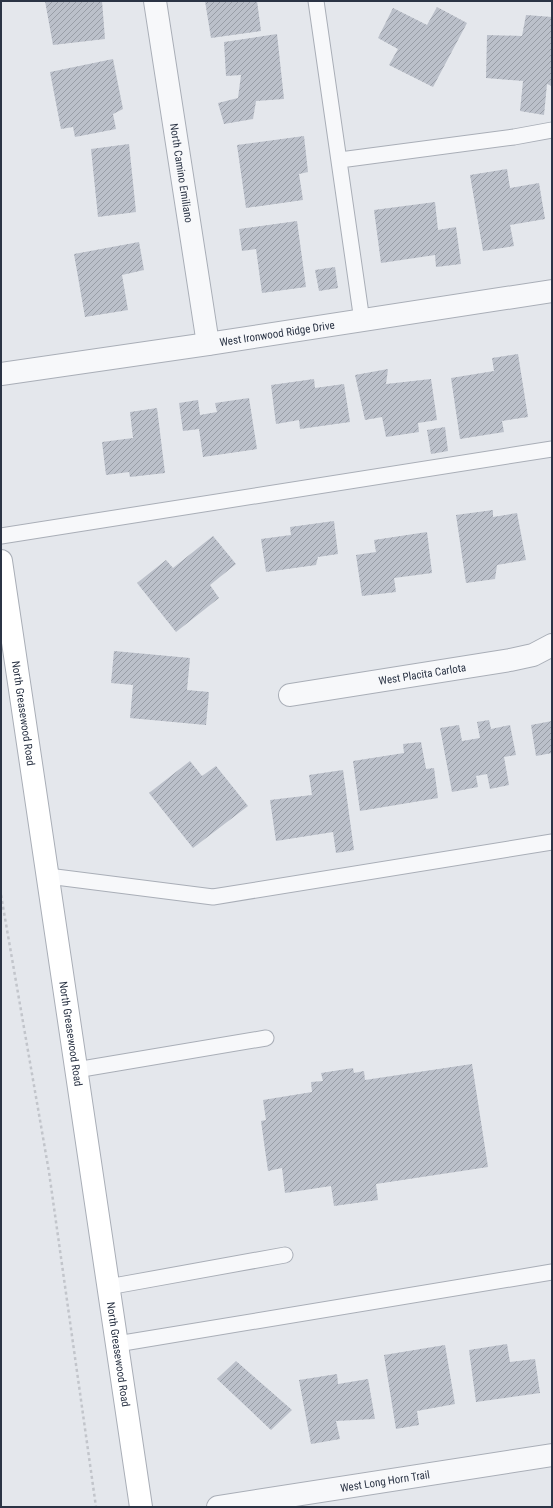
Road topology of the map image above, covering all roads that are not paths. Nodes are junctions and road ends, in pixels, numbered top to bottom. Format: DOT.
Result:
graph roads {
  1 [pos="155,1"];
  2 [pos="316,1"];
  3 [pos="552,130"];
  4 [pos="340,160"];
  5 [pos="552,291"];
  6 [pos="362,320"];
  7 [pos="208,344"];
  8 [pos="1,374"];
  9 [pos="552,449"];
  10 [pos="1,536"];
  11 [pos="1,561"];
  12 [pos="552,645"];
  13 [pos="290,695"];
  14 [pos="552,842"];
  15 [pos="48,876"];
  16 [pos="266,1038"];
  17 [pos="76,1070"];
  18 [pos="284,1255"];
  19 [pos="552,1272"];
  20 [pos="108,1287"];
  21 [pos="117,1344"];
  22 [pos="552,1455"];
  23 [pos="141,1507"];
  24 [pos="218,1507"];
  1 -- 7 [label="street, North Camino Emiliano"];
  2 -- 4 [label="lane"];
  3 -- 4 [label="lane"];
  4 -- 6 [label="lane"];
  5 -- 6 [label="street, West Ironwood Ridge Drive"];
  6 -- 7 [label="street, West Ironwood Ridge Drive"];
  7 -- 8 [label="street, West Ironwood Ridge Drive"];
  9 -- 10 [label="lane"];
  11 -- 15 [label="street, North Greasewood Road"];
  12 -- 13 [label="street, West Placita Carlota"];
  14 -- 15 [label="lane"];
  15 -- 17 [label="street, North Greasewood Road"];
  16 -- 17 [label="lane"];
  17 -- 20 [label="street, North Greasewood Road"];
  18 -- 20 [label="lane"];
  19 -- 21 [label="lane"];
  20 -- 21 [label="street, North Greasewood Road"];
  21 -- 23 [label="street, North Greasewood Road"];
  22 -- 24 [label="street, West Long Horn Trail"];
}
